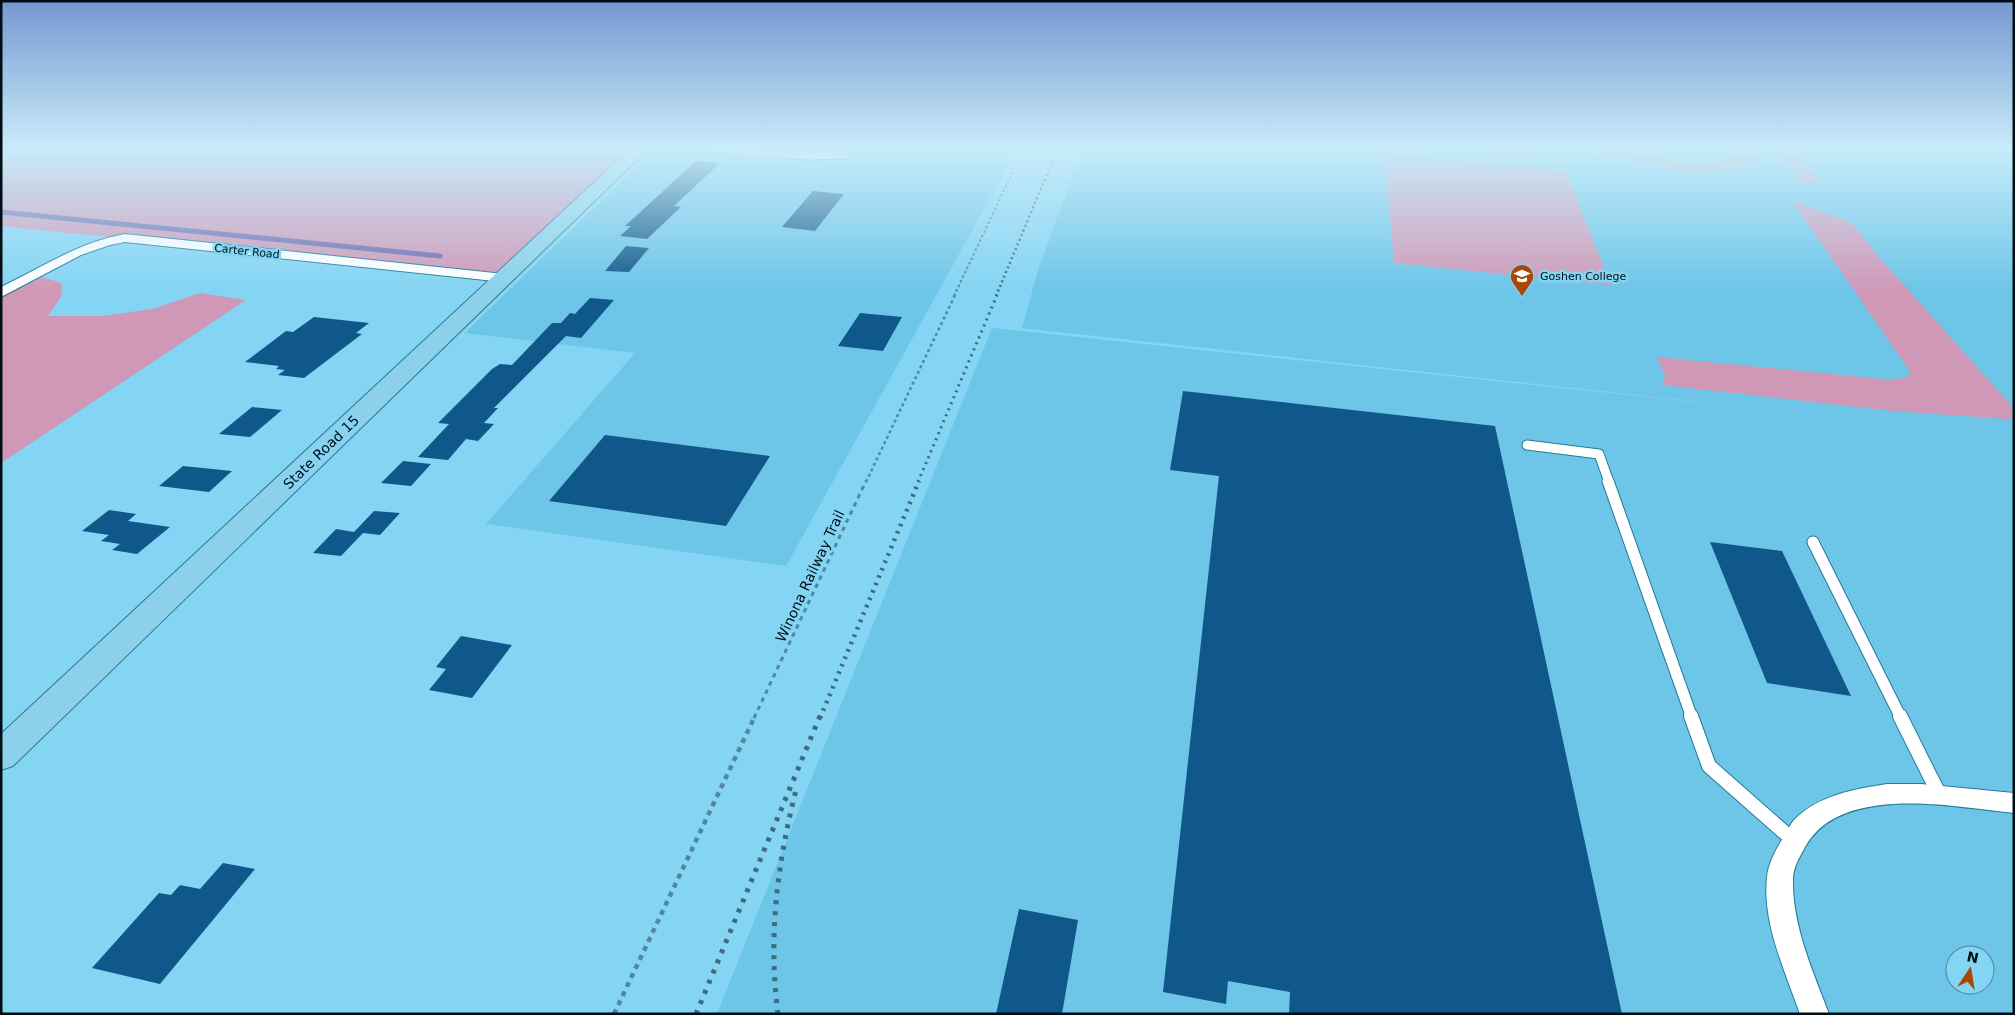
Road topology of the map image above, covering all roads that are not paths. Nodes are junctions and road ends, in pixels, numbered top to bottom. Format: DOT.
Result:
graph roads {
  1 [pos="591,195"];
  2 [pos="504,278"];
  3 [pos="1,292"];
  4 [pos="1526,445"];
  5 [pos="1813,542"];
  6 [pos="1,756"];
  7 [pos="1940,796"];
  8 [pos="2014,803"];
  9 [pos="1793,840"];
  10 [pos="1815,1014"];
  1 -- 2 [label="main road, State Road 15"];
  2 -- 3 [label="street, Carter Road"];
  2 -- 6 [label="main road, State Road 15"];
  4 -- 9 [label="lane"];
  5 -- 7 [label="lane"];
  7 -- 8 [label="street"];
  7 -- 9 [label="street"];
  9 -- 10 [label="street"];
}
